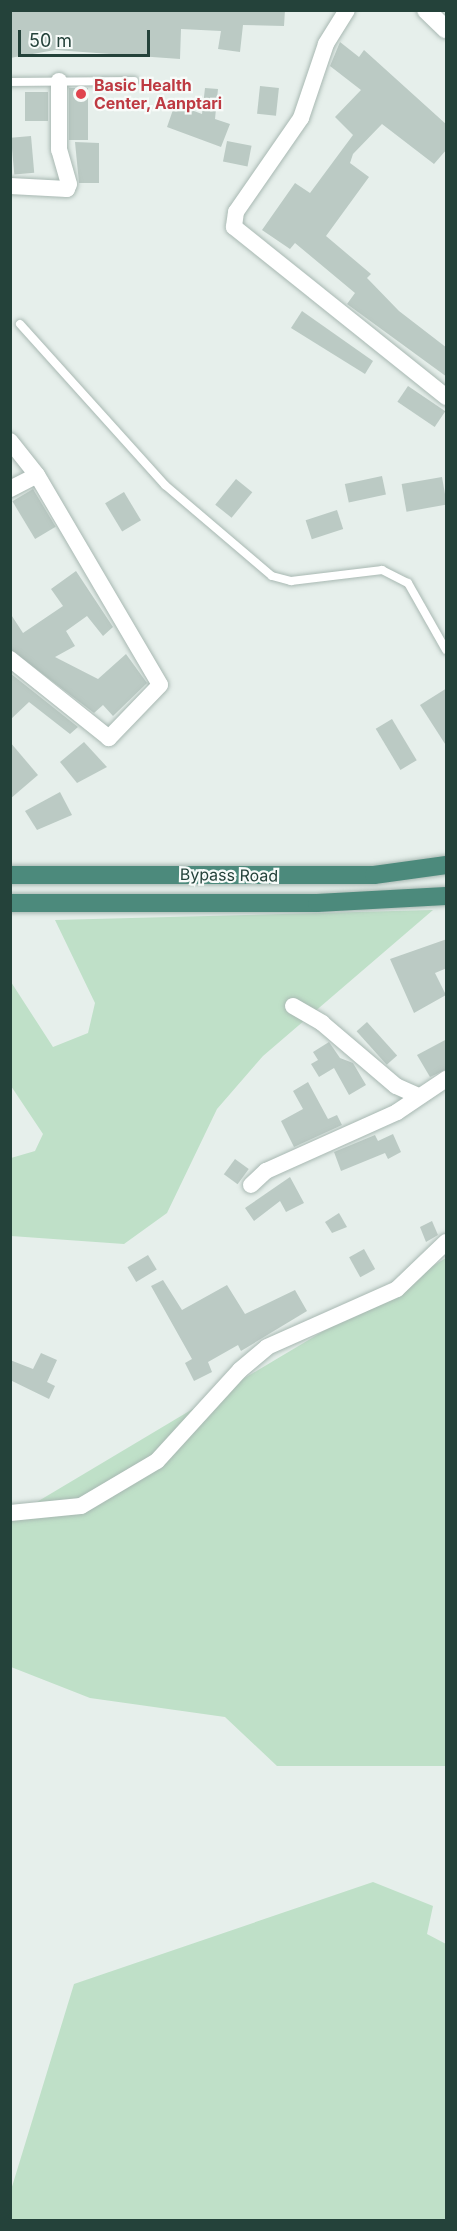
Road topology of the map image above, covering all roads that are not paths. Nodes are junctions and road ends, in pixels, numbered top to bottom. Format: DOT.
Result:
graph roads {
  1 [pos="347,10"];
  2 [pos="426,10"];
  3 [pos="447,29"];
  4 [pos="59,81"];
  5 [pos="134,81"];
  6 [pos="10,82"];
  7 [pos="10,186"];
  8 [pos="20,324"];
  9 [pos="447,397"];
  10 [pos="10,441"];
  11 [pos="37,475"];
  12 [pos="10,489"];
  13 [pos="447,650"];
  14 [pos="10,659"];
  15 [pos="447,866"];
  16 [pos="10,875"];
  17 [pos="447,896"];
  18 [pos="10,903"];
  19 [pos="293,1006"];
  20 [pos="447,1079"];
  21 [pos="418,1096"];
  22 [pos="251,1185"];
  23 [pos="447,1242"];
  24 [pos="10,1513"];
  1 -- 9 [label="street"];
  2 -- 3 [label="main road"];
  4 -- 5 [label="lane"];
  4 -- 6 [label="lane"];
  4 -- 7 [label="street"];
  8 -- 13 [label="lane"];
  10 -- 11 [label="street"];
  11 -- 12 [label="street"];
  11 -- 14 [label="street"];
  15 -- 16 [label="highway, Bypass Road"];
  17 -- 18 [label="highway, Bypass Road"];
  19 -- 21 [label="street"];
  20 -- 21 [label="street"];
  21 -- 22 [label="street"];
  23 -- 24 [label="street"];
}
